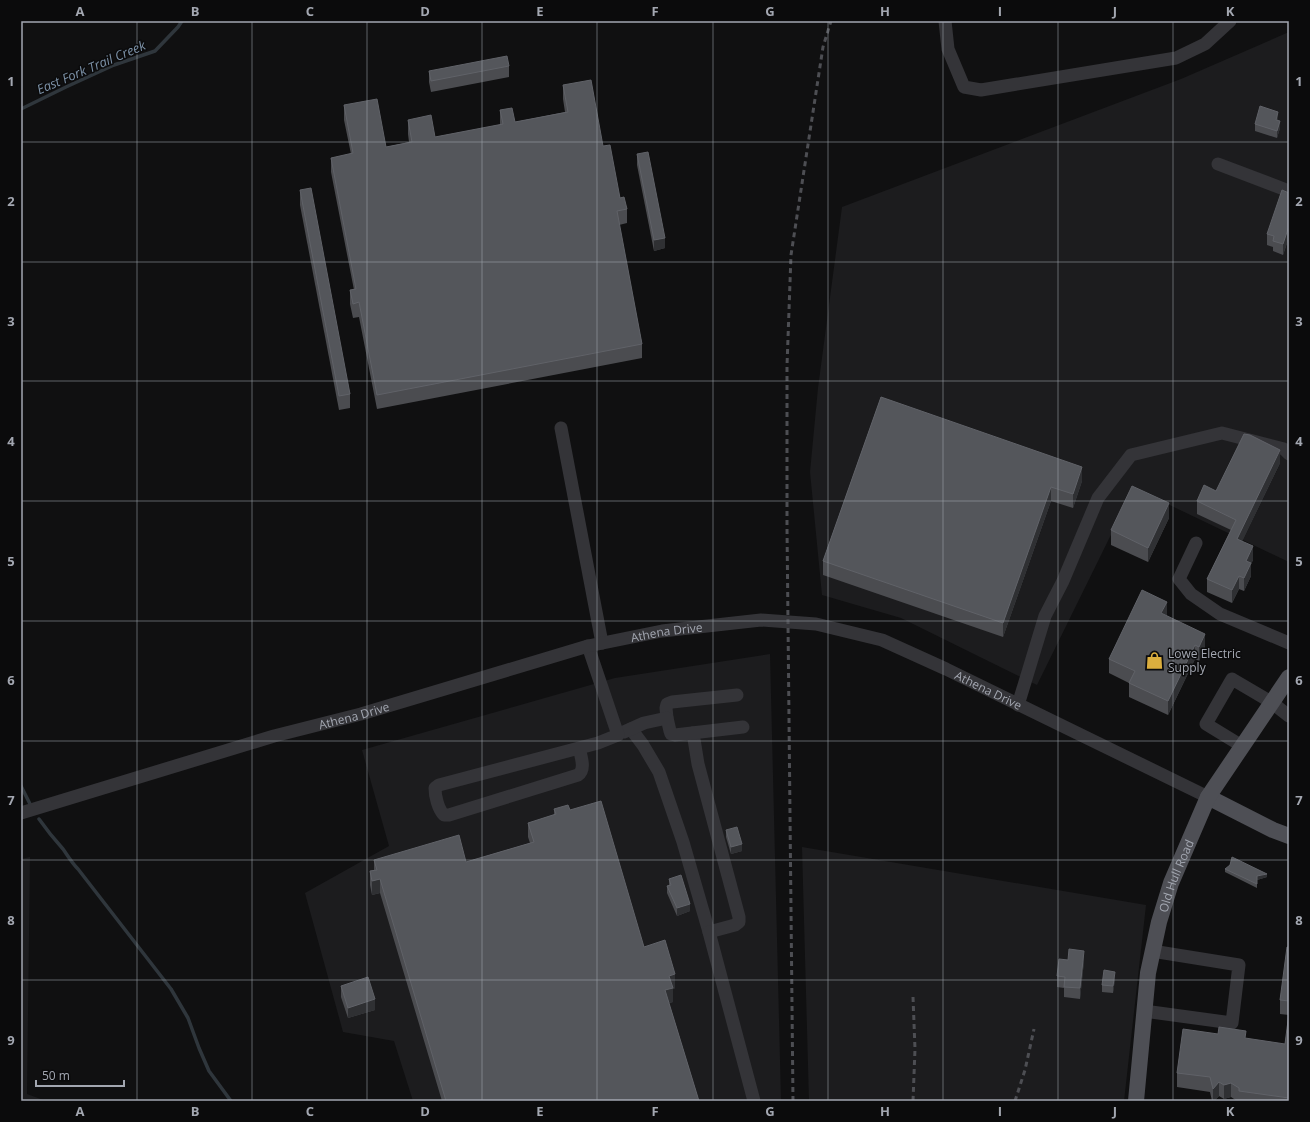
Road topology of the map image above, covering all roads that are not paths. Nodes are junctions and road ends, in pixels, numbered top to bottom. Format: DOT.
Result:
graph roads {
  1 [pos="945,21"];
  2 [pos="1230,21"];
  3 [pos="1218,164"];
  4 [pos="1289,191"];
  5 [pos="561,428"];
  6 [pos="1289,454"];
  7 [pos="1196,543"];
  8 [pos="602,643"];
  9 [pos="1289,644"];
  10 [pos="588,646"];
  11 [pos="1289,677"];
  12 [pos="737,695"];
  13 [pos="1271,702"];
  14 [pos="1018,705"];
  15 [pos="1289,716"];
  16 [pos="667,718"];
  17 [pos="743,727"];
  18 [pos="631,730"];
  19 [pos="693,733"];
  20 [pos="618,735"];
  21 [pos="1242,746"];
  22 [pos="579,748"];
  23 [pos="1208,797"];
  24 [pos="21,813"];
  25 [pos="1289,836"];
  26 [pos="709,932"];
  27 [pos="1152,951"];
  28 [pos="1144,1011"];
  29 [pos="754,1101"];
  30 [pos="1136,1101"];
  1 -- 2 [label="street"];
  3 -- 4 [label="street"];
  5 -- 8 [label="street"];
  6 -- 14 [label="street"];
  7 -- 9 [label="street"];
  8 -- 10 [label="street, Athena Drive"];
  8 -- 14 [label="street, Athena Drive"];
  10 -- 20 [label="street"];
  10 -- 24 [label="street, Athena Drive"];
  11 -- 13 [label="main road, Old Hull Road"];
  12 -- 16 [label="street"];
  13 -- 15 [label="street"];
  13 -- 21 [label="main road, Old Hull Road"];
  13 -- 21 [label="street"];
  14 -- 23 [label="street, Athena Drive"];
  16 -- 18 [label="street"];
  16 -- 19 [label="street"];
  17 -- 19 [label="street"];
  18 -- 20 [label="street"];
  18 -- 26 [label="street"];
  19 -- 26 [label="street"];
  20 -- 22 [label="street"];
  21 -- 23 [label="main road, Old Hull Road"];
  22 -- 22 [label="street"];
  23 -- 25 [label="main road, Athena Drive"];
  23 -- 27 [label="main road, Old Hull Road"];
  26 -- 29 [label="street"];
  27 -- 28 [label="main road, Old Hull Road"];
  27 -- 28 [label="street"];
  28 -- 30 [label="main road, Old Hull Road"];
}
